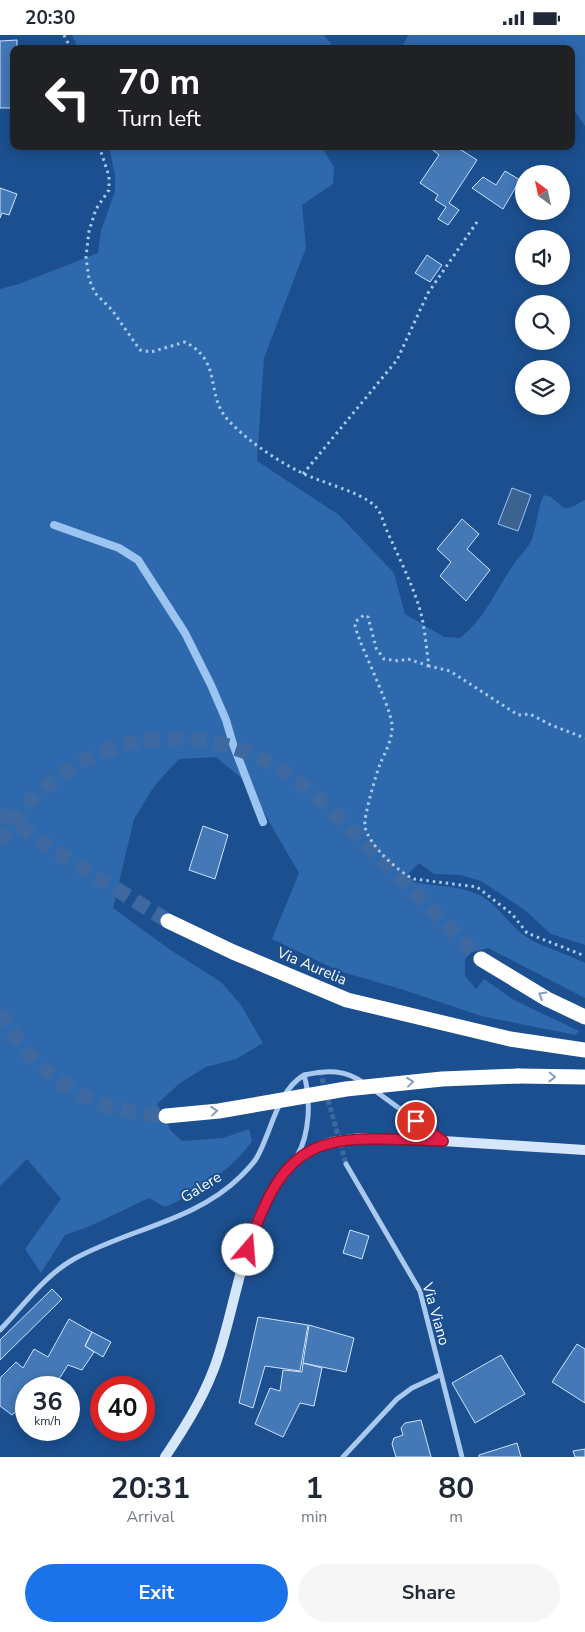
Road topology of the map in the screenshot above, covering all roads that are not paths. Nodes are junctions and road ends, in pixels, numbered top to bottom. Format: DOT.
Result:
graph roads {
  1 [pos="168,921"];
  2 [pos="482,959"];
  3 [pos="585,1017"];
  4 [pos="585,1050"];
  5 [pos="304,1075"];
  6 [pos="585,1077"];
  7 [pos="166,1115"];
  8 [pos="443,1141"];
  9 [pos="585,1151"];
  10 [pos="295,1161"];
  11 [pos="346,1164"];
  12 [pos="0,1330"];
  13 [pos="440,1375"];
  14 [pos="165,1457"];
  15 [pos="343,1457"];
  16 [pos="462,1457"];
  1 -- 4 [label="highway, Via Aurelia"];
  3 -- 2 [label="highway, one-way"];
  5 -- 8 [label="street"];
  5 -- 10 [label="street"];
  5 -- 12 [label="street, Galere"];
  7 -- 6 [label="highway, one-way, bridge"];
  8 -- 9 [label="street"];
  8 -- 10 [label="street, bridge"];
  10 -- 14 [label="street"];
  11 -- 13 [label="street, Via Viano"];
  13 -- 15 [label="street"];
  13 -- 16 [label="street, Via Viano"];
}
